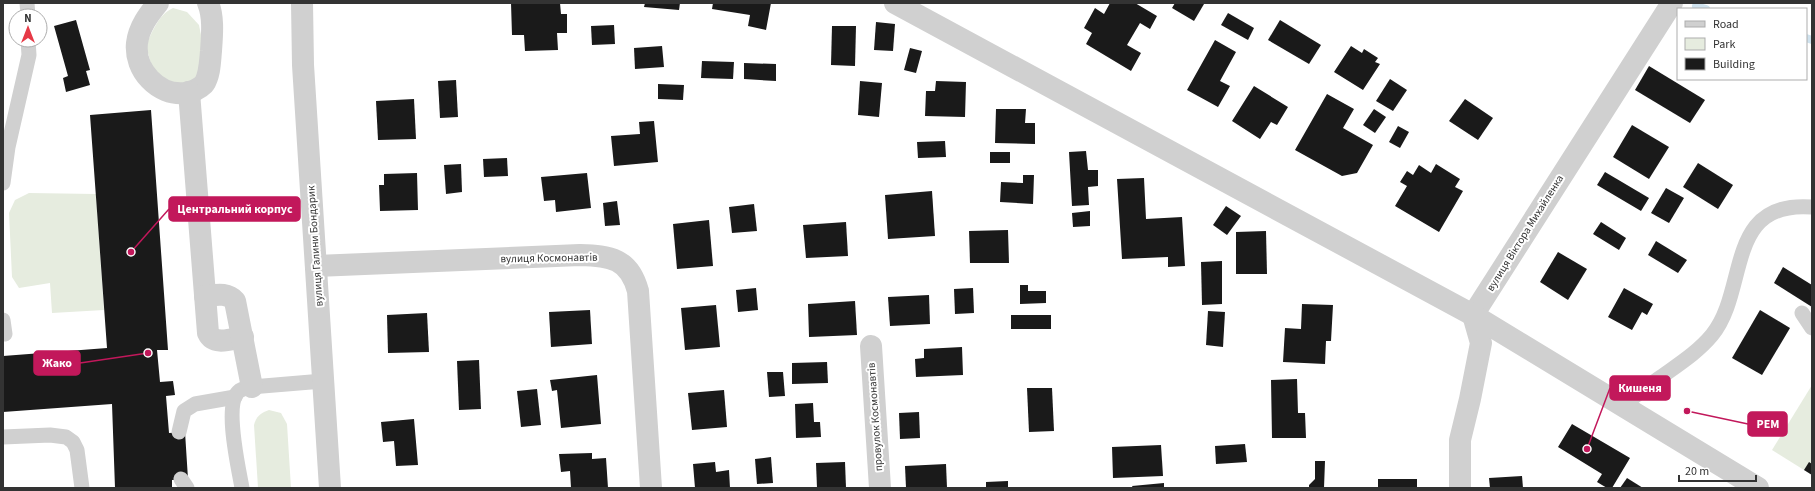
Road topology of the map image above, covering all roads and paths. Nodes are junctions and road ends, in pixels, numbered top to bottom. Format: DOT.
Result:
graph roads {
  1 [pos="158,3"];
  2 [pos="208,3"];
  3 [pos="302,3"];
  4 [pos="895,3"];
  5 [pos="1670,6"];
  6 [pos="29,48"];
  7 [pos="189,92"];
  8 [pos="3,183"];
  9 [pos="1812,207"];
  10 [pos="316,266"];
  11 [pos="205,296"];
  12 [pos="1802,313"];
  13 [pos="1473,315"];
  14 [pos="1812,328"];
  15 [pos="242,337"];
  16 [pos="871,346"];
  17 [pos="323,382"];
  18 [pos="244,392"];
  19 [pos="1622,406"];
  20 [pos="179,432"];
  21 [pos="3,437"];
  22 [pos="82,488"];
  23 [pos="242,488"];
  24 [pos="330,488"];
  25 [pos="651,488"];
  26 [pos="880,488"];
  27 [pos="1460,488"];
  28 [pos="1758,488"];
  1 -- 7 [label="street"];
  2 -- 7 [label="street"];
  3 -- 10 [label="street, вулиця Галини Бондарик"];
  4 -- 13 [label="street"];
  5 -- 13 [label="street, вулиця Віктора Михайленка"];
  6 -- 8 [label="lane"];
  7 -- 11 [label="street"];
  9 -- 19 [label="lane"];
  10 -- 17 [label="street, вулиця Галини Бондарик"];
  10 -- 25 [label="street, вулиця Космонавтів"];
  11 -- 15 [label="street"];
  11 -- 15 [label="street"];
  12 -- 14 [label="lane"];
  13 -- 19 [label="street"];
  13 -- 27 [label="street"];
  15 -- 18 [label="street"];
  16 -- 26 [label="street, провулок Космонавтів"];
  17 -- 18 [label="lane"];
  17 -- 24 [label="street, вулиця Галини Бондарик"];
  18 -- 20 [label="lane"];
  18 -- 23 [label="lane"];
  19 -- 28 [label="street"];
  21 -- 22 [label="lane"];
}
